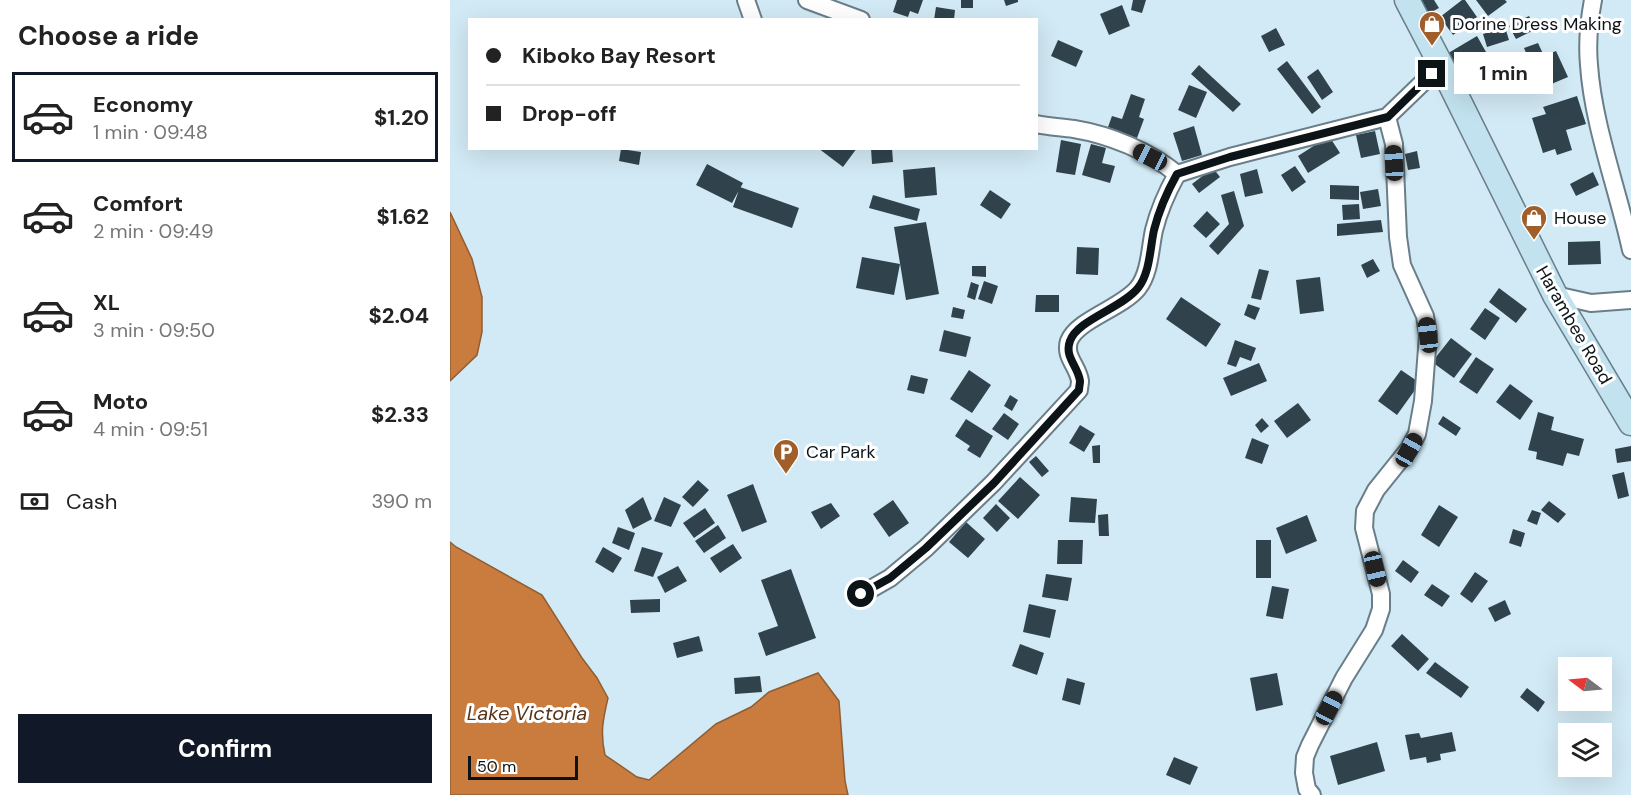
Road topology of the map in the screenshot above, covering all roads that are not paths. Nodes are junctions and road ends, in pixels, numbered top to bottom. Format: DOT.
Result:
graph roads {
  1 [pos="746,0"];
  2 [pos="807,0"];
  3 [pos="1407,0"];
  4 [pos="1593,0"];
  5 [pos="752,18"];
  6 [pos="856,18"];
  7 [pos="1441,65"];
  8 [pos="1388,117"];
  9 [pos="1038,124"];
  10 [pos="1177,174"];
  11 [pos="1631,250"];
  12 [pos="1555,295"];
  13 [pos="1631,300"];
  14 [pos="1631,423"];
  15 [pos="861,594"];
  16 [pos="1312,795"];
  1 -- 5 [label="street"];
  2 -- 6 [label="street"];
  3 -- 7 [label="main road, Harambee Road"];
  4 -- 11 [label="street"];
  7 -- 8 [label="street"];
  7 -- 12 [label="main road, Harambee Road"];
  8 -- 10 [label="street"];
  8 -- 16 [label="street"];
  9 -- 10 [label="street"];
  10 -- 15 [label="street"];
  12 -- 13 [label="street"];
  12 -- 14 [label="main road, Harambee Road"];
}
